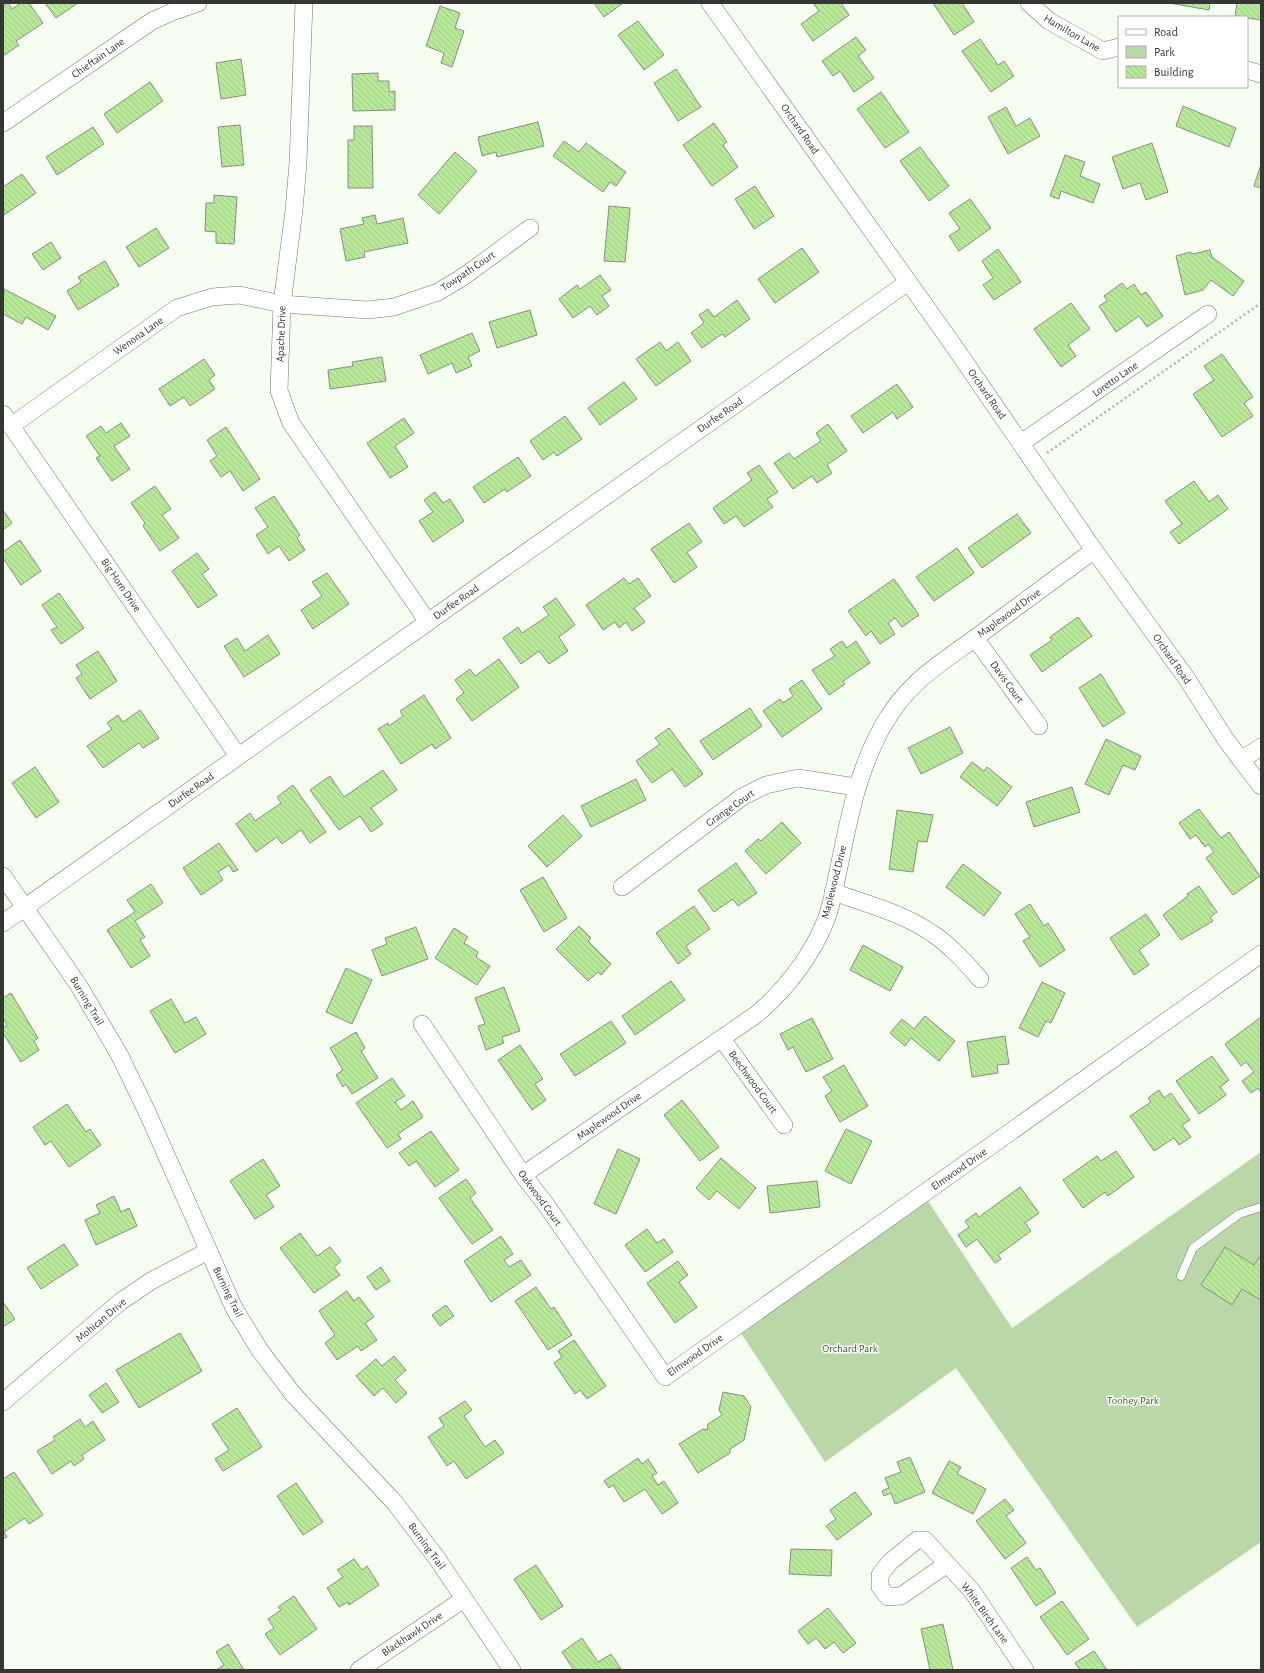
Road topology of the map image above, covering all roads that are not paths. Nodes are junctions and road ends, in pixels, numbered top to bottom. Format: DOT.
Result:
graph roads {
  1 [pos="198,3"];
  2 [pos="304,3"];
  3 [pos="1029,3"];
  4 [pos="718,6"];
  5 [pos="1118,47"];
  6 [pos="1248,70"];
  7 [pos="1261,74"];
  8 [pos="3,123"];
  9 [pos="530,228"];
  10 [pos="908,282"];
  11 [pos="282,304"];
  12 [pos="1208,314"];
  13 [pos="7,420"];
  14 [pos="1021,443"];
  15 [pos="1094,550"];
  16 [pos="428,622"];
  17 [pos="975,638"];
  18 [pos="1039,726"];
  19 [pos="1261,747"];
  20 [pos="238,756"];
  21 [pos="1241,760"];
  22 [pos="1261,786"];
  23 [pos="856,787"];
  24 [pos="3,876"];
  25 [pos="622,886"];
  26 [pos="833,892"];
  27 [pos="25,907"];
  28 [pos="3,923"];
  29 [pos="1261,954"];
  30 [pos="980,978"];
  31 [pos="422,1024"];
  32 [pos="722,1039"];
  33 [pos="784,1125"];
  34 [pos="523,1175"];
  35 [pos="1261,1207"];
  36 [pos="208,1251"];
  37 [pos="1181,1276"];
  38 [pos="660,1370"];
  39 [pos="3,1402"];
  40 [pos="947,1564"];
  41 [pos="464,1599"];
  42 [pos="359,1670"];
  43 [pos="512,1670"];
  44 [pos="1025,1670"];
  1 -- 8 [label="street, Chieftain Lane"];
  2 -- 11 [label="street, Apache Drive"];
  3 -- 5 [label="street, Hamilton Lane"];
  4 -- 10 [label="street, Orchard Road"];
  6 -- 7 [label="street"];
  9 -- 11 [label="street, Towpath Court"];
  10 -- 14 [label="street, Orchard Road"];
  10 -- 16 [label="street, Durfee Road"];
  11 -- 13 [label="street, Wenona Lane"];
  11 -- 16 [label="street, Apache Drive"];
  12 -- 14 [label="street, Loretto Lane"];
  13 -- 20 [label="street, Big Horn Drive"];
  14 -- 15 [label="street, Orchard Road"];
  15 -- 17 [label="street, Maplewood Drive"];
  15 -- 21 [label="street, Orchard Road"];
  16 -- 20 [label="street, Durfee Road"];
  17 -- 18 [label="street, Davis Court"];
  17 -- 23 [label="street, Maplewood Drive"];
  19 -- 21 [label="street"];
  20 -- 27 [label="street, Durfee Road"];
  21 -- 22 [label="street, Orchard Road"];
  23 -- 25 [label="street, Grange Court"];
  23 -- 26 [label="street, Maplewood Drive"];
  24 -- 27 [label="street, Burning Trail"];
  26 -- 30 [label="street"];
  26 -- 32 [label="street, Maplewood Drive"];
  27 -- 28 [label="street, Durfee Road"];
  27 -- 36 [label="street, Burning Trail"];
  29 -- 38 [label="street, Elmwood Drive"];
  31 -- 34 [label="street, Oakwood Court"];
  32 -- 33 [label="street, Beechwood Court"];
  32 -- 34 [label="street, Maplewood Drive"];
  34 -- 38 [label="street, Oakwood Court"];
  35 -- 37 [label="lane"];
  36 -- 39 [label="street, Mohican Drive"];
  36 -- 41 [label="street, Burning Trail"];
  40 -- 40 [label="street, White Birch Lane"];
  40 -- 44 [label="street, White Birch Lane"];
  41 -- 42 [label="street, Blackhawk Drive"];
  41 -- 43 [label="street, Burning Trail"];
}
